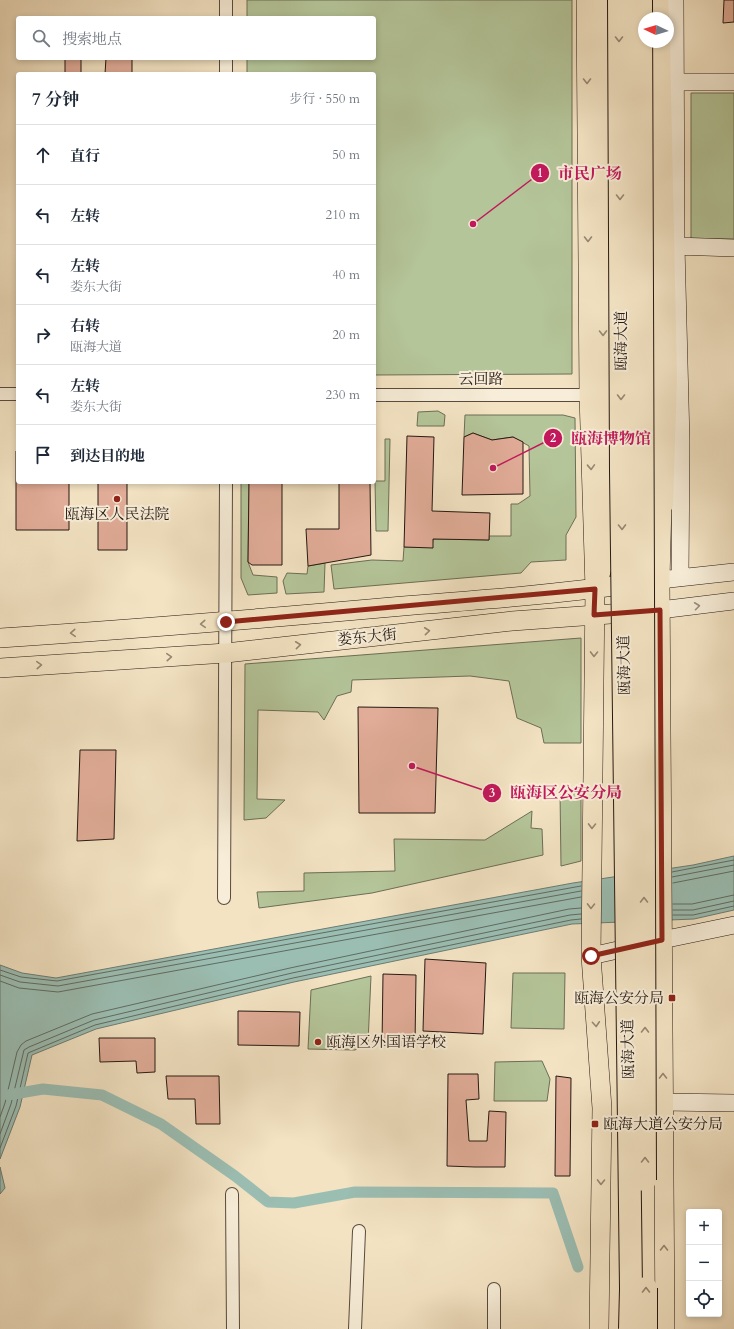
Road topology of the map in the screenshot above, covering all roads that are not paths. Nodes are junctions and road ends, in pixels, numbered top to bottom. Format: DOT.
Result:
graph roads {
  1 [pos="226,0"];
  2 [pos="586,0"];
  3 [pos="599,0"];
  4 [pos="619,0"];
  5 [pos="641,0"];
  6 [pos="652,0"];
  7 [pos="657,0"];
  8 [pos="675,0"];
  9 [pos="652,12"];
  10 [pos="658,12"];
  11 [pos="226,16"];
  12 [pos="652,48"];
  13 [pos="658,48"];
  14 [pos="226,60"];
  15 [pos="226,72"];
  16 [pos="675,82"];
  17 [pos="734,82"];
  18 [pos="676,246"];
  19 [pos="734,248"];
  20 [pos="0,394"];
  21 [pos="16,394"];
  22 [pos="589,395"];
  23 [pos="376,396"];
  24 [pos="226,484"];
  25 [pos="662,504"];
  26 [pos="734,572"];
  27 [pos="680,578"];
  28 [pos="660,580"];
  29 [pos="595,589"];
  30 [pos="734,601"];
  31 [pos="660,610"];
  32 [pos="594,615"];
  33 [pos="226,622"];
  34 [pos="0,638"];
  35 [pos="226,653"];
  36 [pos="0,668"];
  37 [pos="224,898"];
  38 [pos="734,926"];
  39 [pos="662,940"];
  40 [pos="591,956"];
  41 [pos="663,1102"];
  42 [pos="734,1103"];
  43 [pos="232,1194"];
  44 [pos="358,1231"];
  45 [pos="494,1289"];
  46 [pos="233,1329"];
  47 [pos="355,1329"];
  48 [pos="494,1329"];
  49 [pos="599,1329"];
  50 [pos="630,1329"];
  51 [pos="646,1329"];
  52 [pos="665,1329"];
  1 -- 11 [label="street"];
  2 -- 22 [label="main road, 瓯海大道, one-way"];
  3 -- 29 [label="highway, one-way"];
  4 -- 50 [label="highway, 瓯海大道, one-way, bridge"];
  51 -- 5 [label="highway, 瓯海大道, one-way, bridge"];
  6 -- 9 [label="main road"];
  7 -- 10 [label="highway"];
  8 -- 16 [label="street"];
  12 -- 25 [label="main road"];
  13 -- 25 [label="highway"];
  14 -- 15 [label="street"];
  16 -- 17 [label="street"];
  16 -- 18 [label="street"];
  18 -- 19 [label="street"];
  18 -- 27 [label="street"];
  20 -- 21 [label="street"];
  22 -- 23 [label="street, 云回路"];
  22 -- 29 [label="main road, 瓯海大道, one-way"];
  24 -- 33 [label="street"];
  25 -- 28 [label="main road"];
  26 -- 27 [label="street, 娄东大街"];
  27 -- 28 [label="street, 娄东大街"];
  28 -- 29 [label="main road, 娄东大街"];
  28 -- 31 [label="main road"];
  29 -- 32 [label="main road, 瓯海大道"];
  29 -- 33 [label="main road, 娄东大街"];
  31 -- 30 [label="street, 娄东大街, one-way"];
  31 -- 32 [label="main road, 娄东大街"];
  31 -- 39 [label="main road"];
  35 -- 32 [label="main road, 娄东大街, one-way"];
  32 -- 40 [label="main road, 瓯海大道, one-way"];
  33 -- 34 [label="main road, 娄东大街, one-way"];
  33 -- 35 [label="street"];
  36 -- 35 [label="main road, 娄东大街, one-way"];
  35 -- 37 [label="street"];
  38 -- 39 [label="street"];
  39 -- 40 [label="street"];
  41 -- 39 [label="main road, one-way"];
  40 -- 49 [label="main road, 瓯海大道, one-way"];
  41 -- 42 [label="street"];
  52 -- 41 [label="main road, one-way"];
  43 -- 46 [label="street"];
  44 -- 47 [label="street"];
  45 -- 48 [label="street"];
}
